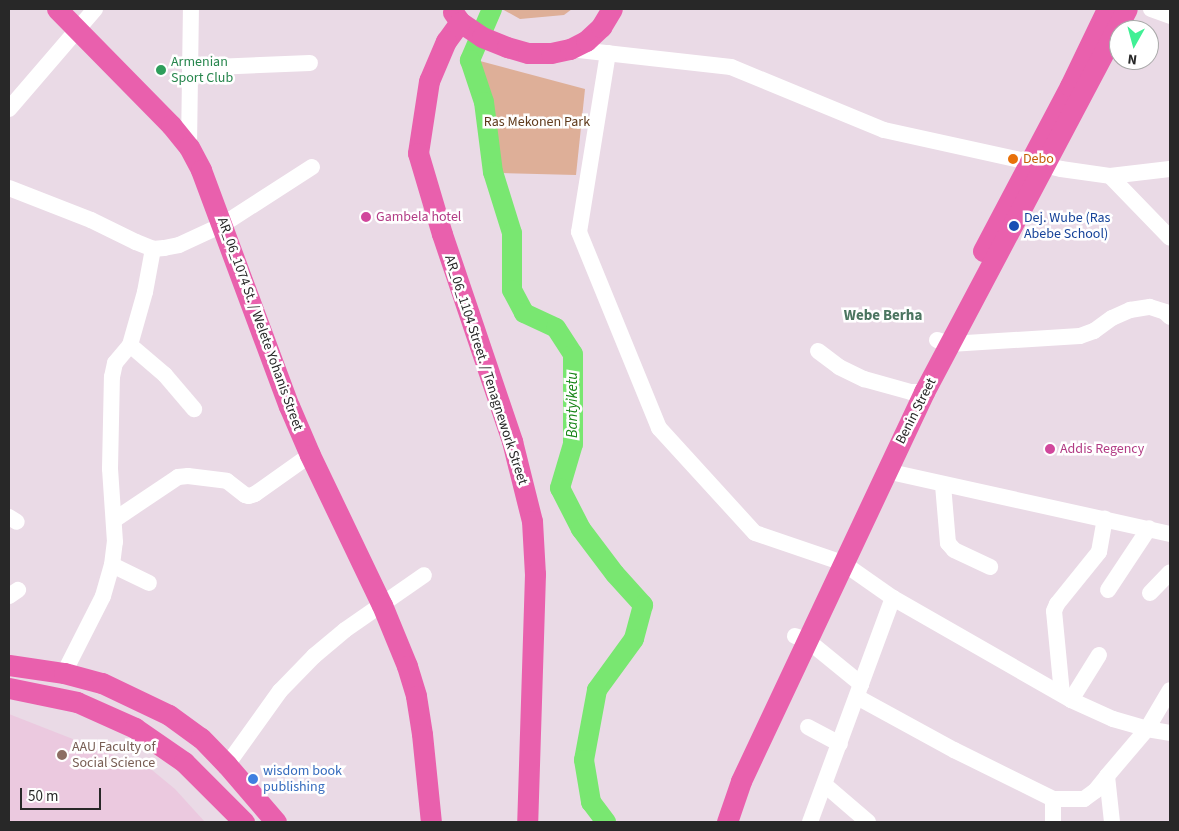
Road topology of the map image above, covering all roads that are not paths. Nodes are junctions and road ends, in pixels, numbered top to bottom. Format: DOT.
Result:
graph roads {
  1 [pos="58,9"];
  2 [pos="95,9"];
  3 [pos="191,9"];
  4 [pos="612,9"];
  5 [pos="1107,9"];
  6 [pos="1126,9"];
  7 [pos="1151,9"];
  8 [pos="455,15"];
  9 [pos="1170,16"];
  10 [pos="78,29"];
  11 [pos="570,49"];
  12 [pos="608,53"];
  13 [pos="310,63"];
  14 [pos="190,68"];
  15 [pos="1077,89"];
  16 [pos="9,109"];
  17 [pos="189,147"];
  18 [pos="1037,164"];
  19 [pos="312,167"];
  20 [pos="1170,169"];
  21 [pos="1110,176"];
  22 [pos="9,188"];
  23 [pos="222,225"];
  24 [pos="1170,238"];
  25 [pos="153,249"];
  26 [pos="1170,317"];
  27 [pos="943,342"];
  28 [pos="130,345"];
  29 [pos="818,351"];
  30 [pos="918,392"];
  31 [pos="194,409"];
  32 [pos="310,455"];
  33 [pos="886,471"];
  34 [pos="943,485"];
  35 [pos="1105,519"];
  36 [pos="114,520"];
  37 [pos="1149,528"];
  38 [pos="1170,534"];
  39 [pos="837,561"];
  40 [pos="112,565"];
  41 [pos="990,567"];
  42 [pos="1170,572"];
  43 [pos="424,575"];
  44 [pos="149,583"];
  45 [pos="1108,590"];
  46 [pos="1150,593"];
  47 [pos="893,598"];
  48 [pos="382,605"];
  49 [pos="801,638"];
  50 [pos="1099,655"];
  51 [pos="9,665"];
  52 [pos="64,672"];
  53 [pos="9,688"];
  54 [pos="859,690"];
  55 [pos="1170,690"];
  56 [pos="1066,697"];
  57 [pos="808,727"];
  58 [pos="1147,729"];
  59 [pos="1170,733"];
  60 [pos="840,744"];
  61 [pos="227,765"];
  62 [pos="1108,776"];
  63 [pos="825,785"];
  64 [pos="1053,798"];
  65 [pos="244,822"];
  66 [pos="276,822"];
  67 [pos="431,822"];
  68 [pos="527,822"];
  69 [pos="715,822"];
  70 [pos="727,822"];
  71 [pos="810,822"];
  72 [pos="868,822"];
  73 [pos="1053,822"];
  74 [pos="1112,822"];
  1 -- 10 [label="main road, AR_06_1074 St. / Welete Yohanis Street"];
  2 -- 10 [label="street"];
  3 -- 14 [label="street"];
  4 -- 11 [label="main road"];
  5 -- 15 [label="main road, Benin Street"];
  6 -- 15 [label="main road, Benin Street"];
  7 -- 9 [label="street"];
  8 -- 11 [label="main road"];
  8 -- 68 [label="main road, AR_06_1104 Street. / Tenagnework Street"];
  10 -- 16 [label="street"];
  10 -- 17 [label="main road, AR_06_1074 St. / Welete Yohanis Street"];
  11 -- 12 [label="street"];
  12 -- 18 [label="street"];
  12 -- 39 [label="street"];
  13 -- 14 [label="street"];
  14 -- 17 [label="street"];
  15 -- 18 [label="main road, Benin Street"];
  17 -- 23 [label="main road, AR_06_1074 St. / Welete Yohanis Street"];
  18 -- 21 [label="street"];
  18 -- 27 [label="main road, Benin Street"];
  19 -- 23 [label="street"];
  20 -- 21 [label="street"];
  21 -- 24 [label="street"];
  22 -- 25 [label="street"];
  23 -- 25 [label="street"];
  23 -- 32 [label="main road, AR_06_1074 St. / Welete Yohanis Street"];
  25 -- 28 [label="street"];
  26 -- 27 [label="street"];
  27 -- 30 [label="main road, Benin Street"];
  28 -- 31 [label="street"];
  28 -- 36 [label="street"];
  29 -- 30 [label="street"];
  30 -- 33 [label="main road, Benin Street"];
  30 -- 39 [label="main road, Benin Street"];
  32 -- 36 [label="street"];
  32 -- 48 [label="main road, AR_06_1074 St. / Welete Yohanis Street"];
  33 -- 34 [label="street"];
  33 -- 39 [label="main road, Benin Street"];
  34 -- 35 [label="street"];
  34 -- 41 [label="street"];
  35 -- 37 [label="street"];
  35 -- 56 [label="street"];
  36 -- 40 [label="street"];
  37 -- 38 [label="street"];
  37 -- 45 [label="street"];
  39 -- 47 [label="street"];
  39 -- 49 [label="main road, Benin Street"];
  40 -- 44 [label="street"];
  40 -- 52 [label="street"];
  42 -- 46 [label="street"];
  43 -- 48 [label="street"];
  47 -- 54 [label="street"];
  47 -- 56 [label="street"];
  48 -- 61 [label="street"];
  48 -- 67 [label="main road, AR_06_1074 St. / Welete Yohanis Street"];
  49 -- 54 [label="street"];
  49 -- 69 [label="main road, Benin Street"];
  49 -- 70 [label="main road, Benin Street"];
  50 -- 56 [label="street"];
  51 -- 52 [label="main road"];
  52 -- 61 [label="main road"];
  53 -- 65 [label="main road"];
  54 -- 60 [label="street"];
  54 -- 64 [label="street"];
  55 -- 58 [label="street"];
  56 -- 58 [label="street"];
  57 -- 60 [label="street"];
  58 -- 59 [label="street"];
  58 -- 62 [label="street"];
  60 -- 63 [label="street"];
  61 -- 66 [label="main road"];
  62 -- 64 [label="street"];
  62 -- 74 [label="street"];
  63 -- 71 [label="street"];
  63 -- 72 [label="street"];
  64 -- 73 [label="street"];
}
